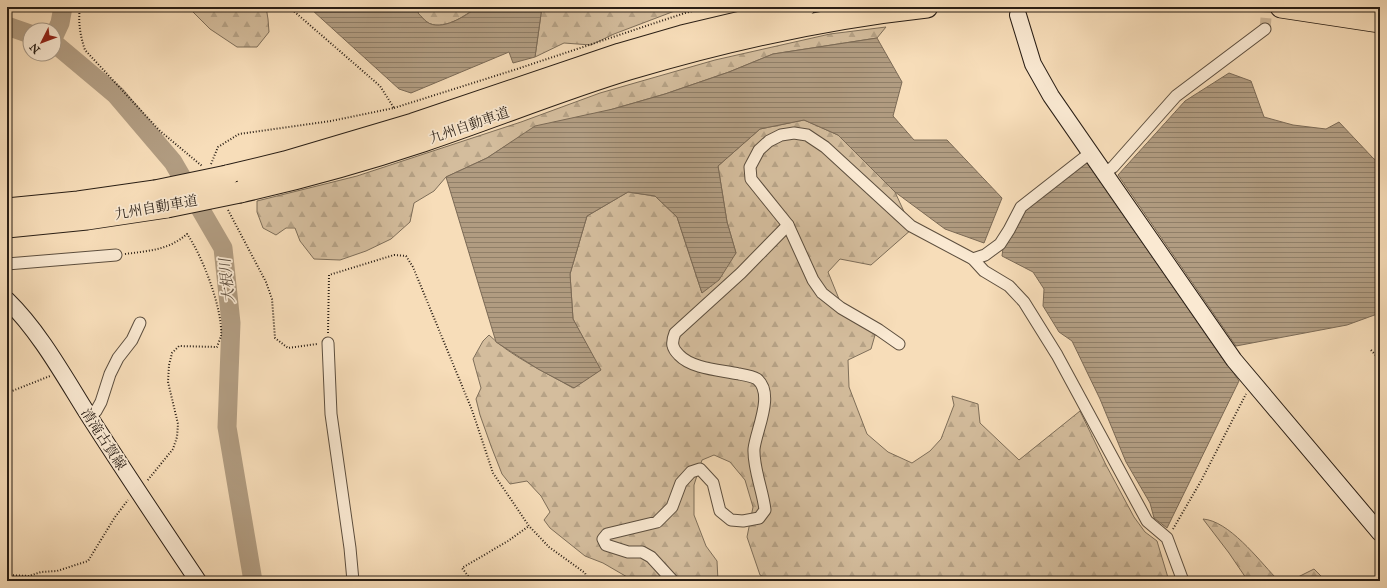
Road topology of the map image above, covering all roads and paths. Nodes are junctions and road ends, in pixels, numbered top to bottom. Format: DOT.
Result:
graph roads {
  1 [pos="7,7"];
  2 [pos="30,7"];
  3 [pos="80,7"];
  4 [pos="289,7"];
  5 [pos="709,7"];
  6 [pos="804,7"];
  7 [pos="927,7"];
  8 [pos="1281,7"];
  9 [pos="1018,15"];
  10 [pos="1380,22"];
  11 [pos="1265,29"];
  12 [pos="394,108"];
  13 [pos="1090,153"];
  14 [pos="203,167"];
  15 [pos="219,170"];
  16 [pos="1104,173"];
  17 [pos="233,198"];
  18 [pos="161,199"];
  19 [pos="7,209"];
  20 [pos="788,225"];
  21 [pos="7,227"];
  22 [pos="116,255"];
  23 [pos="973,259"];
  24 [pos="7,264"];
  25 [pos="7,300"];
  26 [pos="140,323"];
  27 [pos="328,343"];
  28 [pos="899,344"];
  29 [pos="1371,350"];
  30 [pos="1380,360"];
  31 [pos="61,371"];
  32 [pos="1252,383"];
  33 [pos="7,393"];
  34 [pos="90,416"];
  35 [pos="138,492"];
  36 [pos="529,526"];
  37 [pos="1380,534"];
  38 [pos="1167,538"];
  39 [pos="7,575"];
  40 [pos="198,581"];
  41 [pos="354,581"];
  42 [pos="472,581"];
  43 [pos="588,581"];
  44 [pos="673,581"];
  45 [pos="1183,581"];
  1 -- 2 [label="path"];
  3 -- 14 [label="path"];
  4 -- 12 [label="path"];
  5 -- 12 [label="path"];
  6 -- 15 [label="highway, 九州自動車道"];
  7 -- 17 [label="highway, 九州自動車道"];
  8 -- 10 [label="highway"];
  9 -- 13 [label="street"];
  11 -- 16 [label="street"];
  12 -- 15 [label="path"];
  13 -- 16 [label="street"];
  13 -- 23 [label="street"];
  15 -- 18 [label="highway, 九州自動車道, bridge"];
  16 -- 32 [label="street"];
  17 -- 18 [label="highway, 九州自動車道, bridge"];
  17 -- 27 [label="path"];
  18 -- 19 [label="highway, 九州自動車道"];
  18 -- 21 [label="highway, 九州自動車道"];
  20 -- 23 [label="street"];
  20 -- 28 [label="street"];
  20 -- 44 [label="street"];
  22 -- 24 [label="street"];
  22 -- 35 [label="path"];
  23 -- 38 [label="street"];
  25 -- 31 [label="street, 清滝古賀線"];
  26 -- 34 [label="street"];
  27 -- 36 [label="path"];
  27 -- 41 [label="street"];
  29 -- 30 [label="path"];
  31 -- 33 [label="path"];
  31 -- 34 [label="street, 清滝古賀線"];
  32 -- 37 [label="street"];
  32 -- 38 [label="path"];
  34 -- 35 [label="street, 清滝古賀線"];
  35 -- 39 [label="path"];
  35 -- 40 [label="street, 清滝古賀線"];
  36 -- 42 [label="path"];
  36 -- 43 [label="path"];
  38 -- 45 [label="street"];
}
